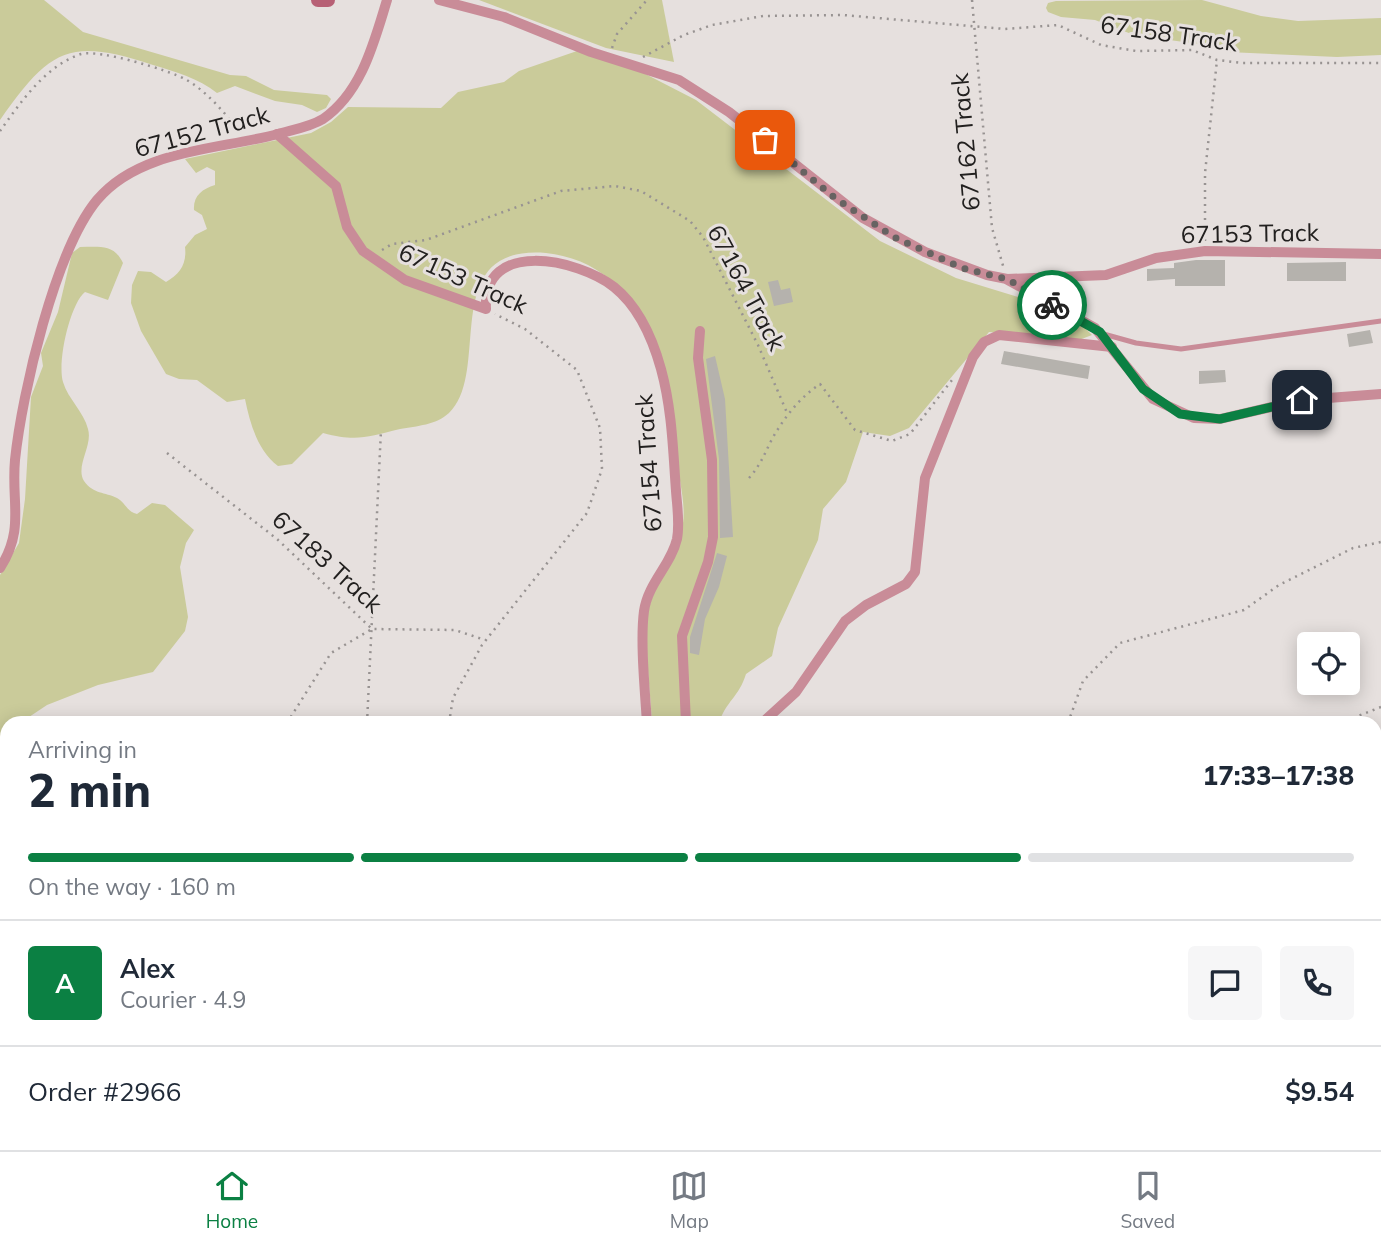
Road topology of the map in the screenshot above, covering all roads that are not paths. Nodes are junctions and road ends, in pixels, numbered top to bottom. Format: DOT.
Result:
graph roads {
  1 [pos="318,0"];
  2 [pos="328,0"];
  3 [pos="387,0"];
  4 [pos="439,0"];
  5 [pos="277,134"];
  6 [pos="1381,254"];
  7 [pos="1007,279"];
  8 [pos="485,309"];
  9 [pos="1381,321"];
  10 [pos="700,331"];
  11 [pos="1100,332"];
  12 [pos="1112,347"];
  13 [pos="1381,394"];
  14 [pos="0,568"];
  15 [pos="647,716"];
  16 [pos="685,716"];
  17 [pos="770,716"];
  1 -- 2 [label="street"];
  3 -- 5 [label="street, 67152 Track"];
  4 -- 7 [label="street, 67153 Track"];
  5 -- 8 [label="street, 67153 Track"];
  5 -- 14 [label="street, 67152 Track"];
  6 -- 7 [label="street, 67153 Track"];
  7 -- 11 [label="street"];
  8 -- 15 [label="street, 67154 Track"];
  9 -- 11 [label="lane"];
  10 -- 16 [label="street"];
  11 -- 12 [label="street"];
  12 -- 13 [label="street"];
  12 -- 17 [label="street"];
}
